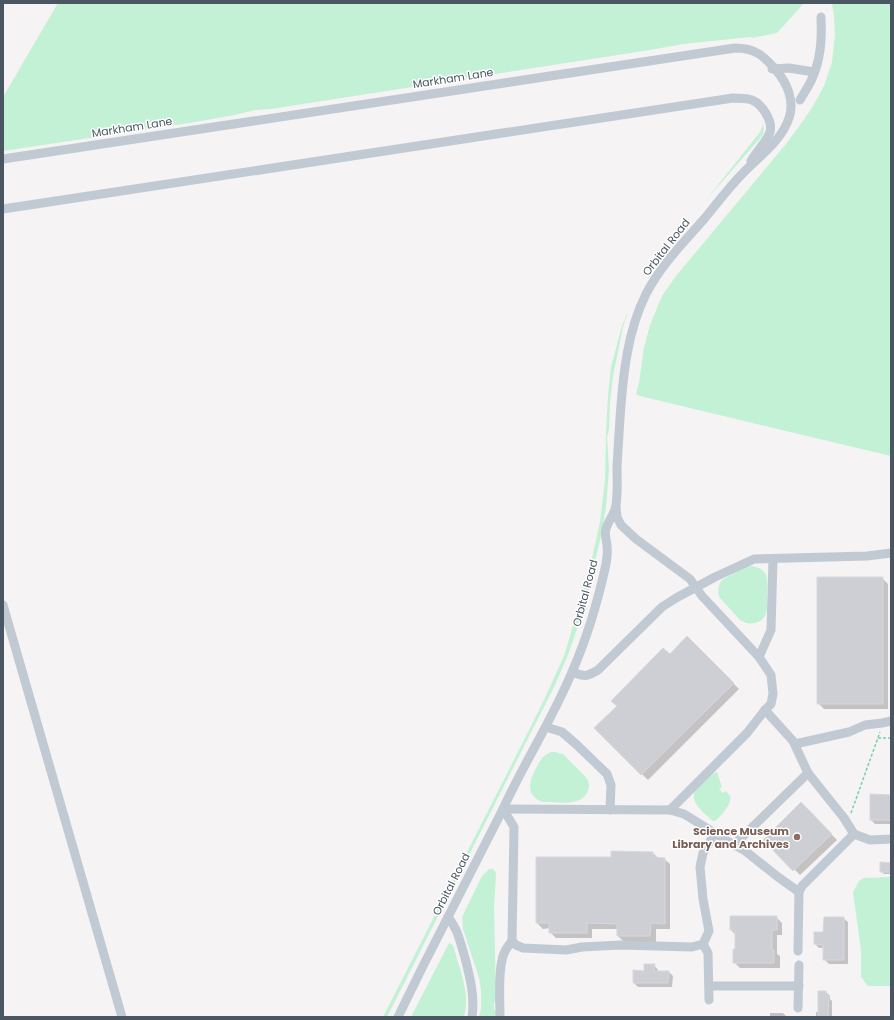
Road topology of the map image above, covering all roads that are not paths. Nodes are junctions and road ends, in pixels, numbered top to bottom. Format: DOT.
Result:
graph roads {
  1 [pos="821,17"];
  2 [pos="773,69"];
  3 [pos="814,72"];
  4 [pos="800,100"];
  5 [pos="3,159"];
  6 [pos="744,172"];
  7 [pos="3,209"];
  8 [pos="616,507"];
  9 [pos="891,554"];
  10 [pos="773,559"];
  11 [pos="695,588"];
  12 [pos="3,605"];
  13 [pos="759,657"];
  14 [pos="573,672"];
  15 [pos="765,710"];
  16 [pos="886,722"];
  17 [pos="546,727"];
  18 [pos="795,744"];
  19 [pos="808,773"];
  20 [pos="503,809"];
  21 [pos="610,810"];
  22 [pos="670,810"];
  23 [pos="715,833"];
  24 [pos="854,834"];
  25 [pos="891,839"];
  26 [pos="734,845"];
  27 [pos="799,892"];
  28 [pos="448,916"];
  29 [pos="512,941"];
  30 [pos="704,944"];
  31 [pos="798,951"];
  32 [pos="799,965"];
  33 [pos="709,986"];
  34 [pos="799,986"];
  35 [pos="709,1000"];
  36 [pos="798,1008"];
  37 [pos="122,1017"];
  38 [pos="398,1017"];
  39 [pos="472,1017"];
  40 [pos="500,1017"];
  1 -- 3 [label="lane"];
  2 -- 3 [label="lane"];
  2 -- 5 [label="lane, Markham Lane"];
  2 -- 6 [label="lane, Markham Lane"];
  3 -- 4 [label="lane"];
  6 -- 7 [label="lane"];
  6 -- 8 [label="lane, Orbital Road"];
  8 -- 11 [label="lane"];
  8 -- 14 [label="lane, Orbital Road"];
  9 -- 10 [label="lane"];
  10 -- 11 [label="lane"];
  10 -- 13 [label="lane"];
  11 -- 13 [label="lane"];
  11 -- 14 [label="lane"];
  12 -- 37 [label="lane"];
  13 -- 15 [label="lane"];
  14 -- 17 [label="lane, Orbital Road"];
  15 -- 18 [label="lane"];
  15 -- 22 [label="lane"];
  16 -- 18 [label="lane"];
  17 -- 20 [label="lane, Orbital Road"];
  17 -- 21 [label="lane"];
  18 -- 19 [label="lane"];
  19 -- 24 [label="lane"];
  19 -- 26 [label="lane"];
  20 -- 21 [label="lane"];
  20 -- 28 [label="lane, Orbital Road"];
  20 -- 29 [label="lane"];
  21 -- 22 [label="lane"];
  22 -- 23 [label="lane"];
  23 -- 26 [label="lane"];
  23 -- 30 [label="lane"];
  24 -- 25 [label="lane"];
  24 -- 27 [label="lane"];
  26 -- 27 [label="lane"];
  27 -- 31 [label="lane"];
  28 -- 38 [label="lane, Orbital Road"];
  28 -- 39 [label="lane"];
  29 -- 30 [label="lane"];
  29 -- 40 [label="lane"];
  30 -- 33 [label="lane"];
  32 -- 34 [label="lane"];
  33 -- 34 [label="lane"];
  33 -- 35 [label="lane"];
  34 -- 36 [label="lane"];
}
